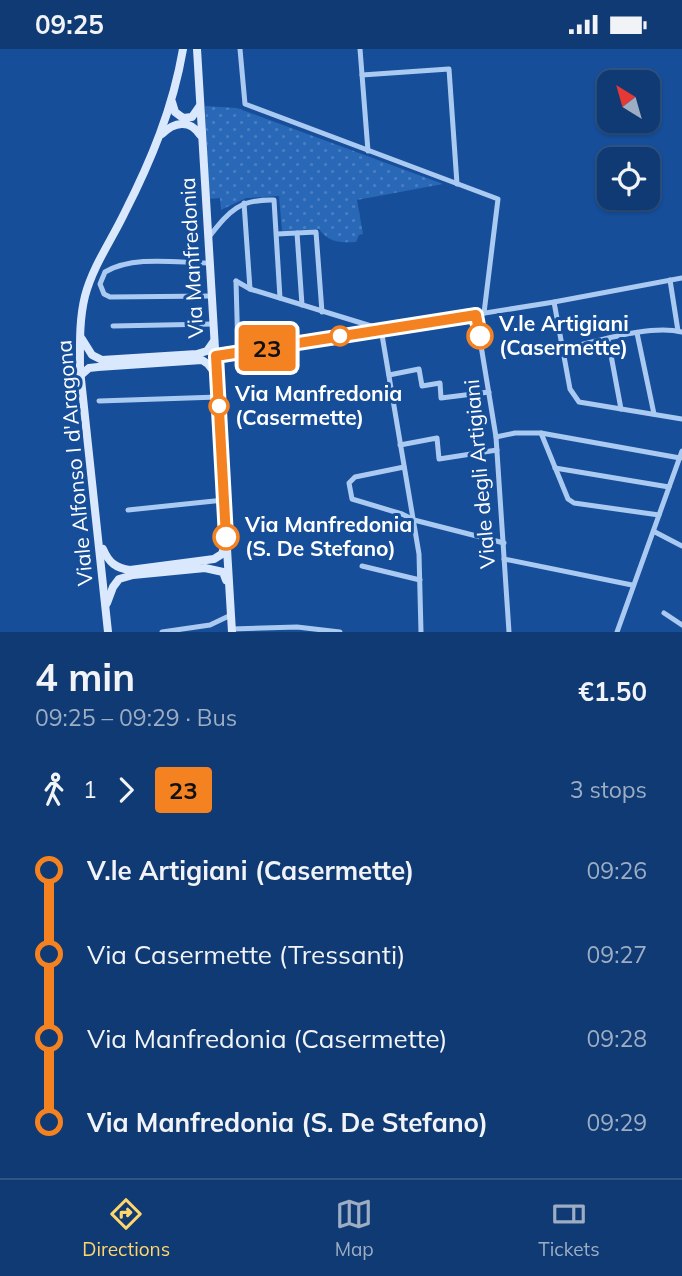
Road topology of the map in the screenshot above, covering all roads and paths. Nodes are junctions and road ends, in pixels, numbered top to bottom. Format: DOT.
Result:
graph roads {
  1 [pos="183,49"];
  2 [pos="197,49"];
  3 [pos="240,49"];
  4 [pos="360,49"];
  5 [pos="362,75"];
  6 [pos="200,100"];
  7 [pos="173,101"];
  8 [pos="160,137"];
  9 [pos="202,141"];
  10 [pos="368,151"];
  11 [pos="457,184"];
  12 [pos="244,203"];
  13 [pos="297,233"];
  14 [pos="277,234"];
  15 [pos="208,238"];
  16 [pos="209,263"];
  17 [pos="682,278"];
  18 [pos="670,281"];
  19 [pos="250,289"];
  20 [pos="211,296"];
  21 [pos="280,298"];
  22 [pos="554,302"];
  23 [pos="302,306"];
  24 [pos="322,312"];
  25 [pos="484,313"];
  26 [pos="476,315"];
  27 [pos="213,324"];
  28 [pos="113,326"];
  29 [pos="381,329"];
  30 [pos="680,331"];
  31 [pos="637,333"];
  32 [pos="80,334"];
  33 [pos="608,339"];
  34 [pos="214,341"];
  35 [pos="562,349"];
  36 [pos="238,353"];
  37 [pos="216,356"];
  38 [pos="81,375"];
  39 [pos="389,375"];
  40 [pos="216,376"];
  41 [pos="489,392"];
  42 [pos="218,397"];
  43 [pos="99,401"];
  44 [pos="621,409"];
  45 [pos="654,414"];
  46 [pos="682,419"];
  47 [pos="541,433"];
  48 [pos="496,437"];
  49 [pos="400,445"];
  50 [pos="497,450"];
  51 [pos="681,454"];
  52 [pos="404,467"];
  53 [pos="555,468"];
  54 [pos="669,487"];
  55 [pos="224,500"];
  56 [pos="128,510"];
  57 [pos="659,516"];
  58 [pos="414,520"];
  59 [pos="655,532"];
  60 [pos="226,541"];
  61 [pos="504,543"];
  62 [pos="100,544"];
  63 [pos="682,546"];
  64 [pos="504,559"];
  65 [pos="362,566"];
  66 [pos="420,580"];
  67 [pos="632,585"];
  68 [pos="229,589"];
  69 [pos="106,608"];
  70 [pos="664,613"];
  71 [pos="231,615"];
  72 [pos="682,625"];
  73 [pos="232,631"];
  74 [pos="108,632"];
  75 [pos="162,632"];
  76 [pos="340,632"];
  77 [pos="421,632"];
  78 [pos="509,632"];
  79 [pos="617,632"];
  1 -- 7 [label="main road"];
  2 -- 6 [label="main road, Via Manfredonia"];
  3 -- 10 [label="street"];
  4 -- 5 [label="street"];
  5 -- 10 [label="street"];
  5 -- 11 [label="street"];
  6 -- 7 [label="main road"];
  6 -- 9 [label="main road, Via Manfredonia"];
  7 -- 8 [label="main road, Viale Alfonso I d'Aragona"];
  8 -- 9 [label="main road"];
  8 -- 32 [label="main road, Viale Alfonso I d'Aragona"];
  9 -- 15 [label="main road, Via Manfredonia"];
  10 -- 11 [label="street"];
  11 -- 25 [label="street"];
  12 -- 14 [label="street"];
  12 -- 15 [label="street"];
  12 -- 19 [label="street"];
  13 -- 14 [label="street"];
  13 -- 23 [label="street"];
  13 -- 24 [label="street"];
  14 -- 21 [label="street"];
  15 -- 16 [label="main road, Via Manfredonia"];
  16 -- 20 [label="main road, Via Manfredonia"];
  16 -- 20 [label="street"];
  17 -- 18 [label="street"];
  18 -- 22 [label="street"];
  18 -- 30 [label="street"];
  19 -- 21 [label="street"];
  19 -- 36 [label="street"];
  20 -- 27 [label="main road, Via Manfredonia"];
  21 -- 23 [label="street"];
  22 -- 25 [label="street"];
  22 -- 35 [label="street"];
  23 -- 24 [label="street"];
  24 -- 29 [label="street"];
  25 -- 26 [label="street"];
  26 -- 29 [label="street"];
  26 -- 41 [label="street, Viale degli Artigiani"];
  27 -- 28 [label="street"];
  27 -- 34 [label="main road, Via Manfredonia"];
  29 -- 36 [label="street"];
  29 -- 39 [label="street"];
  30 -- 31 [label="street"];
  31 -- 33 [label="street"];
  31 -- 45 [label="street"];
  32 -- 34 [label="main road"];
  32 -- 38 [label="main road, Viale Alfonso I d'Aragona"];
  33 -- 35 [label="street"];
  33 -- 44 [label="street"];
  34 -- 37 [label="main road, Via Manfredonia"];
  35 -- 44 [label="street"];
  36 -- 37 [label="street"];
  37 -- 40 [label="main road, Via Manfredonia"];
  38 -- 40 [label="main road"];
  38 -- 62 [label="main road, Viale Alfonso I d'Aragona"];
  39 -- 41 [label="street"];
  39 -- 49 [label="street"];
  40 -- 42 [label="main road, Via Manfredonia"];
  41 -- 48 [label="street, Viale degli Artigiani"];
  42 -- 43 [label="street"];
  42 -- 55 [label="main road, Via Manfredonia"];
  44 -- 45 [label="street"];
  45 -- 46 [label="street"];
  47 -- 48 [label="street"];
  47 -- 51 [label="street"];
  47 -- 53 [label="street"];
  48 -- 50 [label="street, Viale degli Artigiani"];
  49 -- 50 [label="street"];
  49 -- 52 [label="street"];
  50 -- 61 [label="street, Viale degli Artigiani"];
  51 -- 54 [label="street"];
  52 -- 58 [label="street"];
  52 -- 58 [label="street"];
  53 -- 54 [label="street"];
  53 -- 57 [label="street"];
  54 -- 57 [label="street"];
  55 -- 56 [label="street"];
  55 -- 60 [label="main road, Via Manfredonia"];
  57 -- 59 [label="street"];
  58 -- 61 [label="street"];
  58 -- 66 [label="street"];
  59 -- 63 [label="street"];
  59 -- 67 [label="street"];
  60 -- 62 [label="main road"];
  60 -- 68 [label="main road, Via Manfredonia"];
  61 -- 64 [label="street, Viale degli Artigiani"];
  62 -- 69 [label="main road, Viale Alfonso I d'Aragona"];
  64 -- 67 [label="street"];
  64 -- 78 [label="street, Viale degli Artigiani"];
  65 -- 66 [label="street"];
  66 -- 77 [label="street"];
  67 -- 79 [label="street"];
  68 -- 69 [label="main road"];
  68 -- 71 [label="main road, Via Manfredonia"];
  69 -- 74 [label="main road, Viale Alfonso I d'Aragona"];
  70 -- 72 [label="street"];
  71 -- 73 [label="main road, Via Manfredonia"];
  71 -- 75 [label="street"];
  73 -- 76 [label="street"];
}
